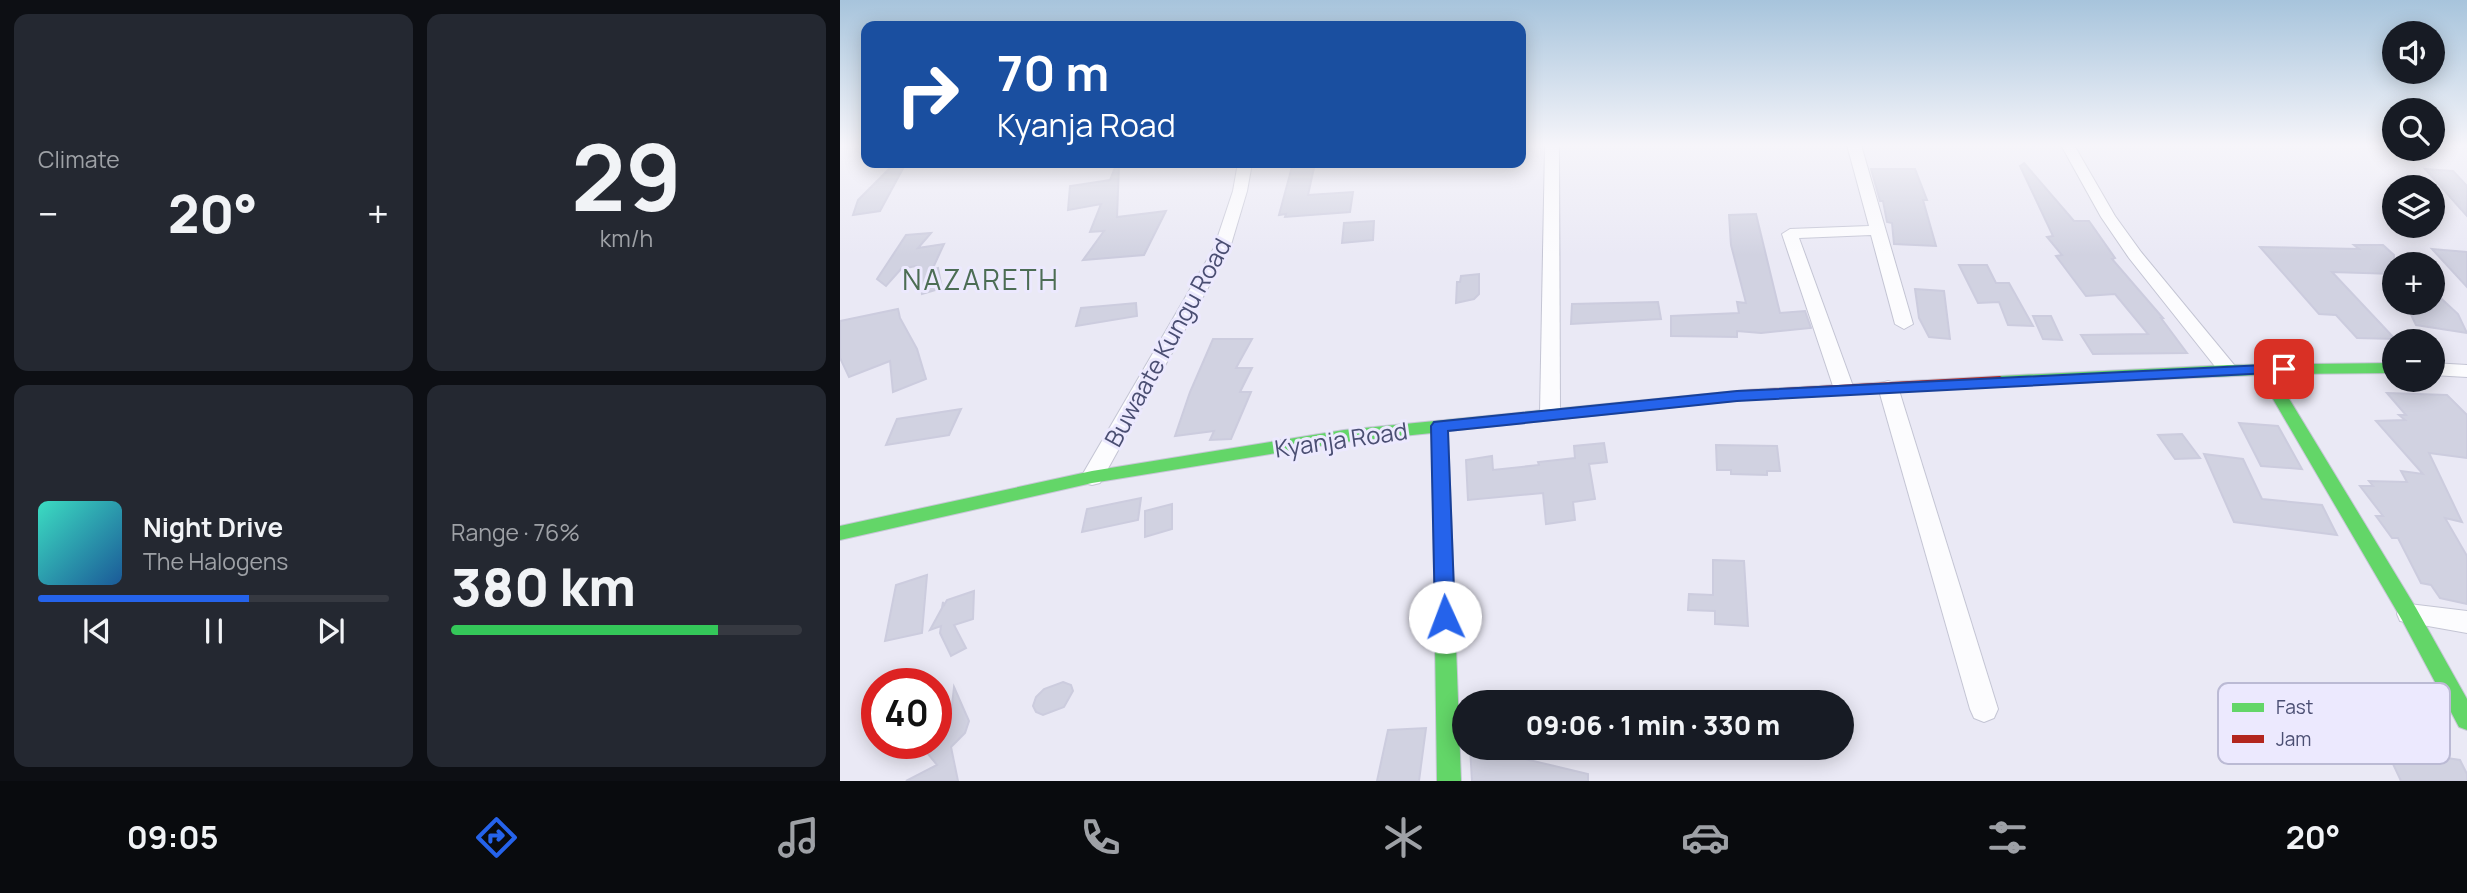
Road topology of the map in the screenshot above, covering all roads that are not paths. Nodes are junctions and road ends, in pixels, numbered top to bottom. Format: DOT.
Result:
graph roads {
  1 [pos="1240,181"];
  2 [pos="1552,181"];
  3 [pos="1864,181"];
  4 [pos="2087,181"];
  5 [pos="1878,230"];
  6 [pos="1904,324"];
  7 [pos="2382,368"];
  8 [pos="2263,369"];
  9 [pos="2228,370"];
  10 [pos="2445,370"];
  11 [pos="2467,371"];
  12 [pos="1888,387"];
  13 [pos="1844,389"];
  14 [pos="1550,414"];
  15 [pos="1440,426"];
  16 [pos="1092,477"];
  17 [pos="840,533"];
  18 [pos="2410,614"];
  19 [pos="2467,622"];
  20 [pos="2447,683"];
  21 [pos="2450,688"];
  22 [pos="1984,709"];
  23 [pos="2467,720"];
  24 [pos="1449,781"];
  1 -- 16 [label="street, Buwaate Kungu Road"];
  2 -- 14 [label="street"];
  3 -- 5 [label="street"];
  4 -- 9 [label="street"];
  5 -- 6 [label="street"];
  5 -- 13 [label="street"];
  7 -- 8 [label="street, Kyanja Road"];
  8 -- 9 [label="street, Kyanja Road"];
  8 -- 18 [label="street"];
  9 -- 12 [label="street, Kyanja Road"];
  10 -- 11 [label="street"];
  12 -- 13 [label="street, Kyanja Road"];
  12 -- 22 [label="street"];
  13 -- 14 [label="street, Kyanja Road"];
  14 -- 15 [label="street, Kyanja Road"];
  15 -- 16 [label="street, Kyanja Road"];
  15 -- 24 [label="street"];
  16 -- 17 [label="street, Kyanja Road"];
  18 -- 19 [label="street"];
  18 -- 20 [label="street"];
  21 -- 23 [label="street"];
}
